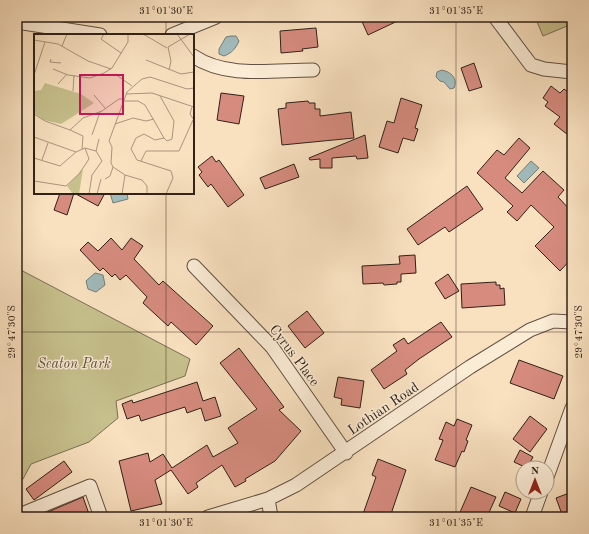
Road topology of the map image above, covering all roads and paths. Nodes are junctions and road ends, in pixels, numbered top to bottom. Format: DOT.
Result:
graph roads {
  1 [pos="216,17"];
  2 [pos="495,17"];
  3 [pos="17,22"];
  4 [pos="94,34"];
  5 [pos="174,34"];
  6 [pos="194,56"];
  7 [pos="312,70"];
  8 [pos="572,72"];
  9 [pos="194,266"];
  10 [pos="572,322"];
  11 [pos="572,408"];
  12 [pos="346,453"];
  13 [pos="553,460"];
  14 [pos="268,499"];
  15 [pos="538,500"];
  16 [pos="17,516"];
  17 [pos="101,517"];
  18 [pos="208,517"];
  19 [pos="271,517"];
  20 [pos="532,517"];
  1 -- 5 [label="street"];
  2 -- 8 [label="street"];
  3 -- 4 [label="street"];
  6 -- 7 [label="street"];
  9 -- 12 [label="street, Cyrus Place"];
  10 -- 12 [label="street, Lothian Road"];
  11 -- 13 [label="street"];
  12 -- 14 [label="street, Lothian Road"];
  14 -- 18 [label="street, Lothian Road"];
  14 -- 19 [label="street"];
  15 -- 20 [label="street"];
  16 -- 17 [label="street"];
}
